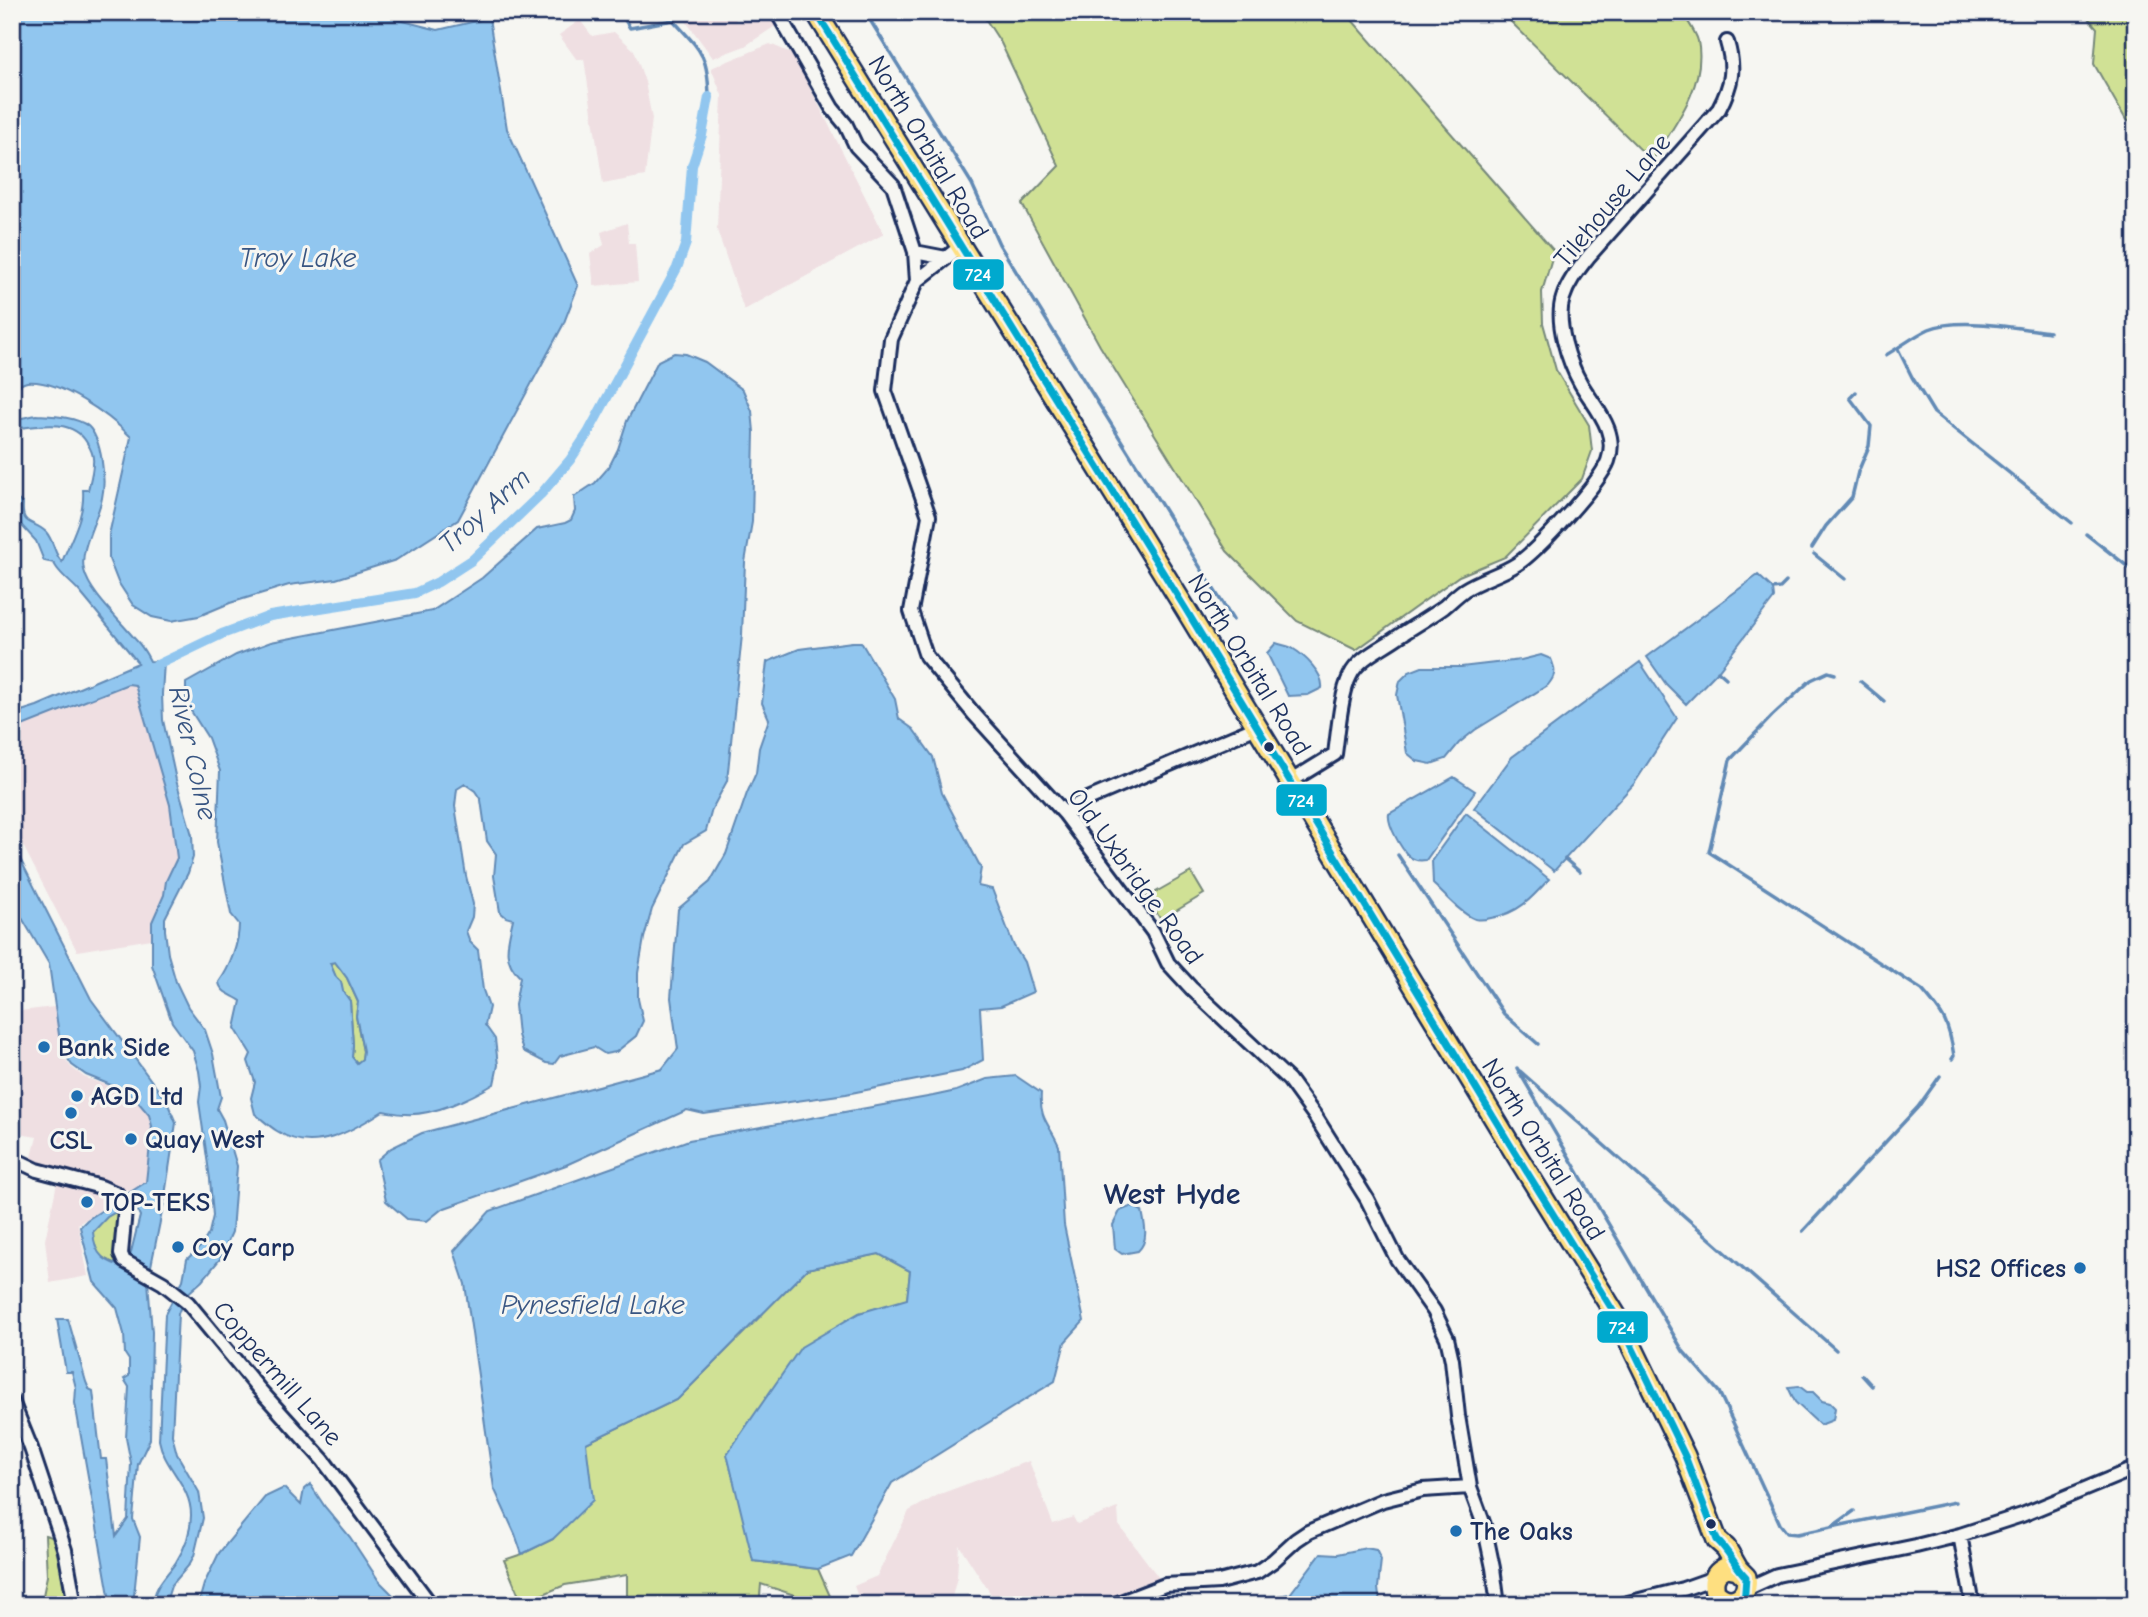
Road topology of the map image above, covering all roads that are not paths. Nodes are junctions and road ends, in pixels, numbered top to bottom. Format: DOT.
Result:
graph roads {
  1 [pos="777,12"];
  2 [pos="816,12"];
  3 [pos="1727,42"];
  4 [pos="915,253"];
  5 [pos="953,253"];
  6 [pos="917,281"];
  7 [pos="1256,727"];
  8 [pos="1291,780"];
  9 [pos="1065,814"];
  10 [pos="12,1158"];
  11 [pos="12,1401"];
  12 [pos="2136,1468"];
  13 [pos="1470,1487"];
  14 [pos="1960,1535"];
  15 [pos="1732,1588"];
  16 [pos="1683,1589"];
  17 [pos="75,1605"];
  18 [pos="431,1605"];
  19 [pos="1113,1605"];
  20 [pos="1498,1605"];
  21 [pos="1620,1605"];
  22 [pos="1973,1605"];
  1 -- 4 [label="street"];
  2 -- 5 [label="main road, North Orbital Road"];
  3 -- 8 [label="street, Tilehouse Lane"];
  4 -- 5 [label="street"];
  4 -- 6 [label="street"];
  5 -- 6 [label="street, Old Uxbridge Road"];
  5 -- 7 [label="main road, North Orbital Road"];
  6 -- 9 [label="street, Old Uxbridge Road"];
  7 -- 8 [label="main road, North Orbital Road"];
  7 -- 9 [label="street"];
  8 -- 15 [label="main road, North Orbital Road"];
  9 -- 13 [label="street, Old Uxbridge Road"];
  10 -- 18 [label="street, Coppermill Lane"];
  11 -- 17 [label="street"];
  12 -- 14 [label="street"];
  13 -- 19 [label="street"];
  13 -- 20 [label="street, Old Uxbridge Road"];
  14 -- 15 [label="street"];
  14 -- 22 [label="street"];
  15 -- 16 [label="street"];
  15 -- 16 [label="street"];
  16 -- 21 [label="street"];
}
